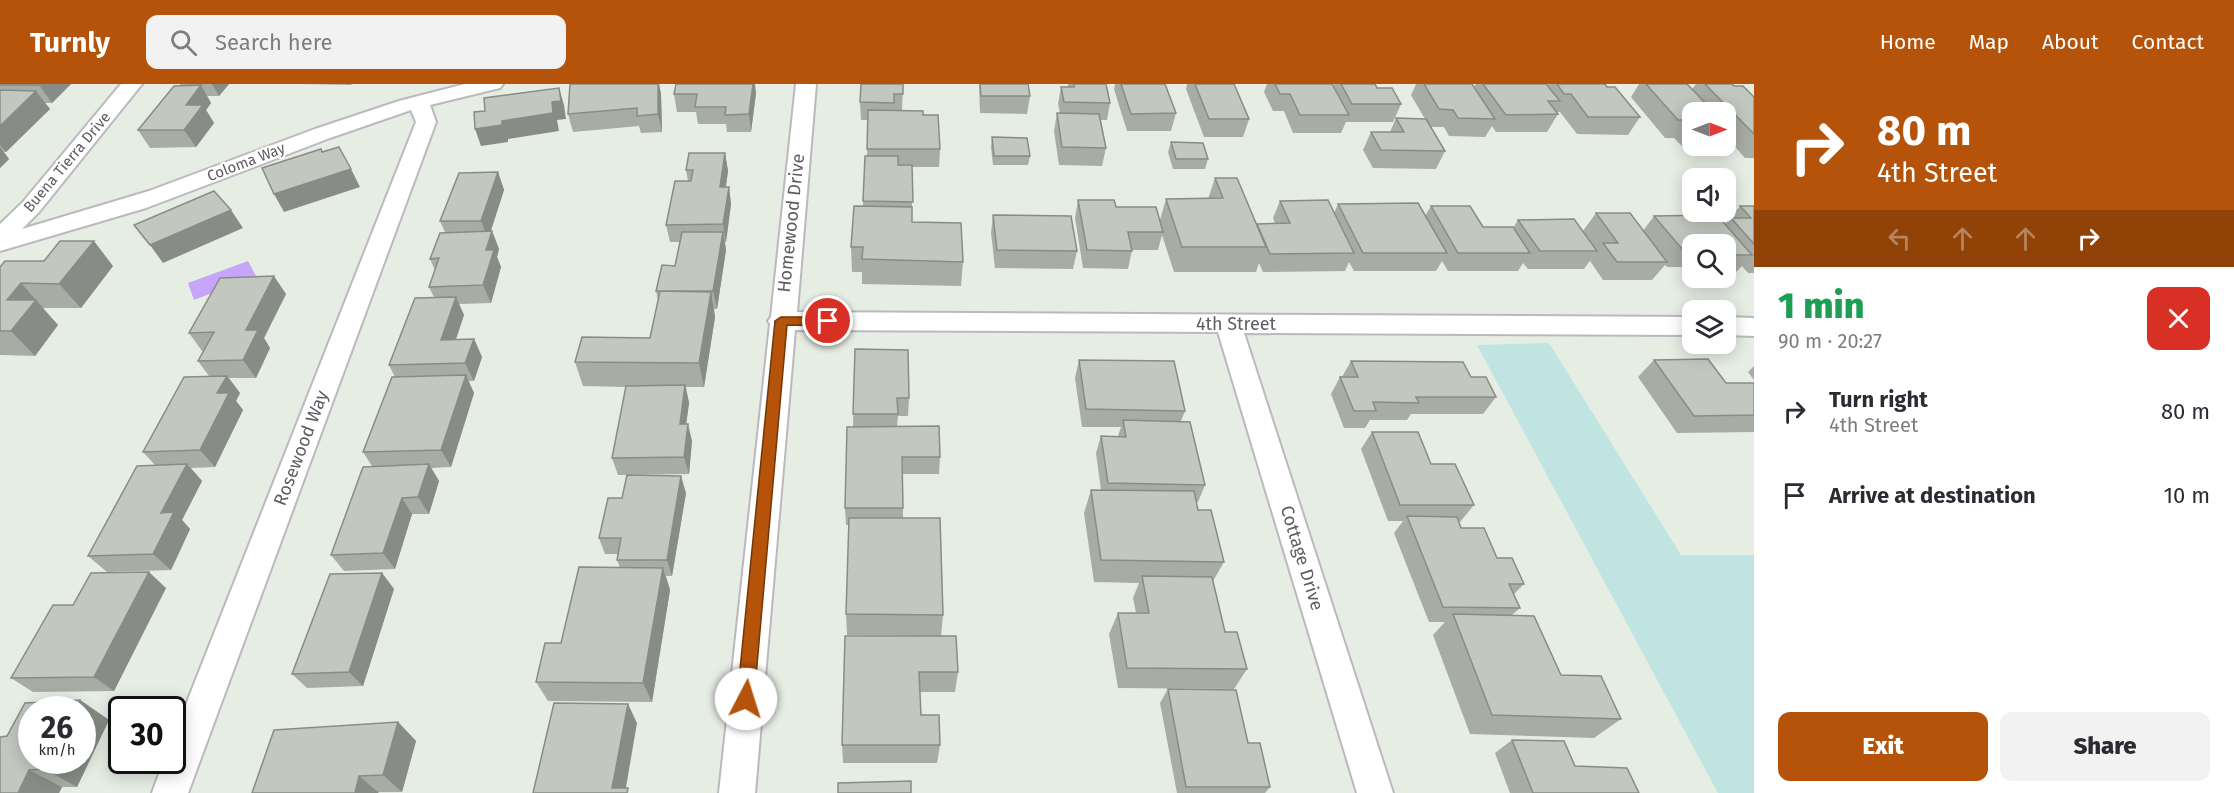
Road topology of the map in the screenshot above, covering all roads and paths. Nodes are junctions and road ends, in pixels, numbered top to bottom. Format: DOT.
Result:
graph roads {
  1 [pos="132,84"];
  2 [pos="493,84"];
  3 [pos="806,84"];
  4 [pos="418,102"];
  5 [pos="0,237"];
  6 [pos="0,243"];
  7 [pos="781,321"];
  8 [pos="1228,323"];
  9 [pos="1682,326"];
  10 [pos="1736,326"];
  11 [pos="1754,327"];
  12 [pos="170,793"];
  13 [pos="737,793"];
  14 [pos="1375,793"];
  1 -- 5 [label="street, Buena Tierra Drive"];
  2 -- 4 [label="street, Coloma Way"];
  3 -- 7 [label="street, Homewood Drive"];
  4 -- 6 [label="street, Coloma Way"];
  4 -- 12 [label="street, Rosewood Way"];
  7 -- 8 [label="street, 4th Street"];
  7 -- 13 [label="street, Homewood Drive"];
  8 -- 9 [label="street, 4th Street"];
  8 -- 14 [label="street, Cottage Drive"];
  10 -- 11 [label="street"];
}
